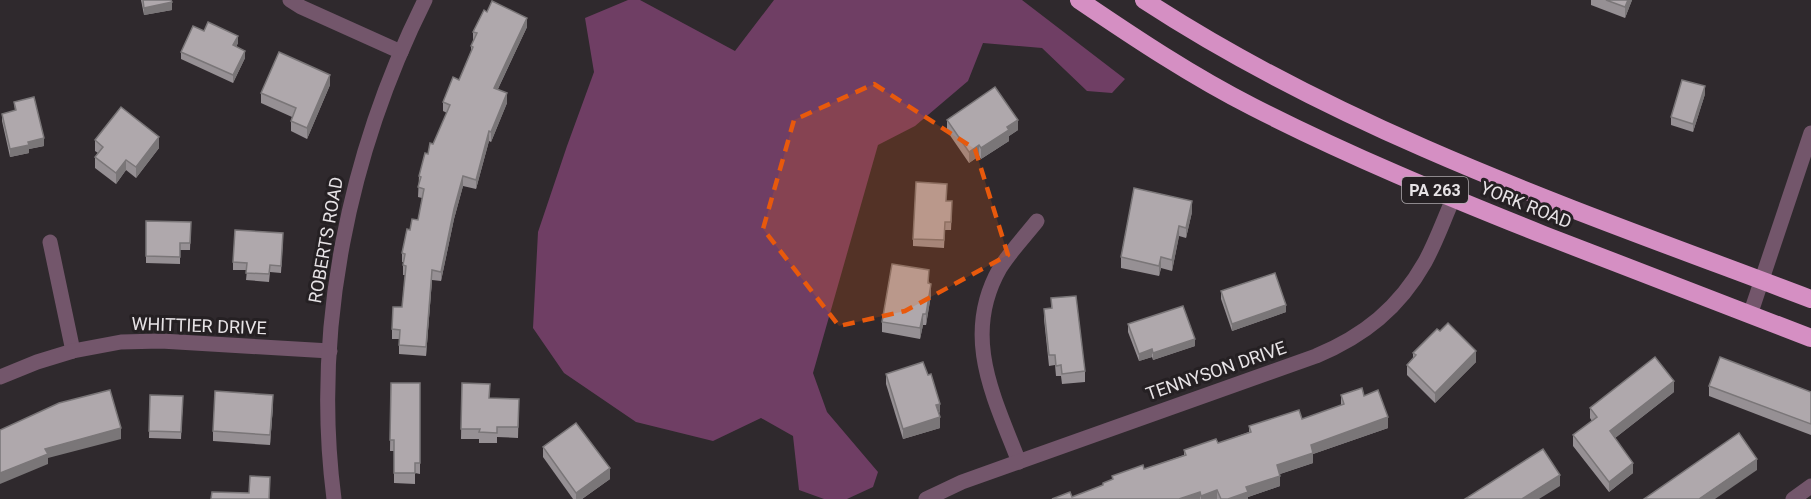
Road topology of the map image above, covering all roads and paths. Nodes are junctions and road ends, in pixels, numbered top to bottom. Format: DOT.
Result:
graph roads {
  1 [pos="290,0"];
  2 [pos="425,0"];
  3 [pos="1079,0"];
  4 [pos="1144,0"];
  5 [pos="401,52"];
  6 [pos="1811,133"];
  7 [pos="1453,198"];
  8 [pos="1037,221"];
  9 [pos="50,242"];
  10 [pos="1762,280"];
  11 [pos="1811,299"];
  12 [pos="1750,315"];
  13 [pos="1811,338"];
  14 [pos="73,351"];
  15 [pos="330,351"];
  16 [pos="0,377"];
  17 [pos="1019,462"];
  18 [pos="1811,486"];
  19 [pos="334,499"];
  20 [pos="926,499"];
  21 [pos="1793,499"];
  1 -- 5 [label="street"];
  2 -- 5 [label="street, ROBERTS ROAD"];
  3 -- 7 [label="highway, YORK ROAD / PA 263"];
  4 -- 10 [label="highway, YORK ROAD / PA 263"];
  5 -- 15 [label="street, ROBERTS ROAD"];
  6 -- 10 [label="street"];
  7 -- 12 [label="highway, YORK ROAD / PA 263"];
  7 -- 17 [label="street, TENNYSON DRIVE"];
  8 -- 17 [label="street"];
  9 -- 14 [label="street"];
  10 -- 11 [label="highway, YORK ROAD / PA 263"];
  10 -- 12 [label="street"];
  12 -- 13 [label="highway, YORK ROAD / PA 263"];
  14 -- 15 [label="street, WHITTIER DRIVE"];
  14 -- 16 [label="street, WHITTIER DRIVE"];
  15 -- 19 [label="street, ROBERTS ROAD"];
  17 -- 20 [label="street, TENNYSON DRIVE"];
  18 -- 21 [label="street"];
}
